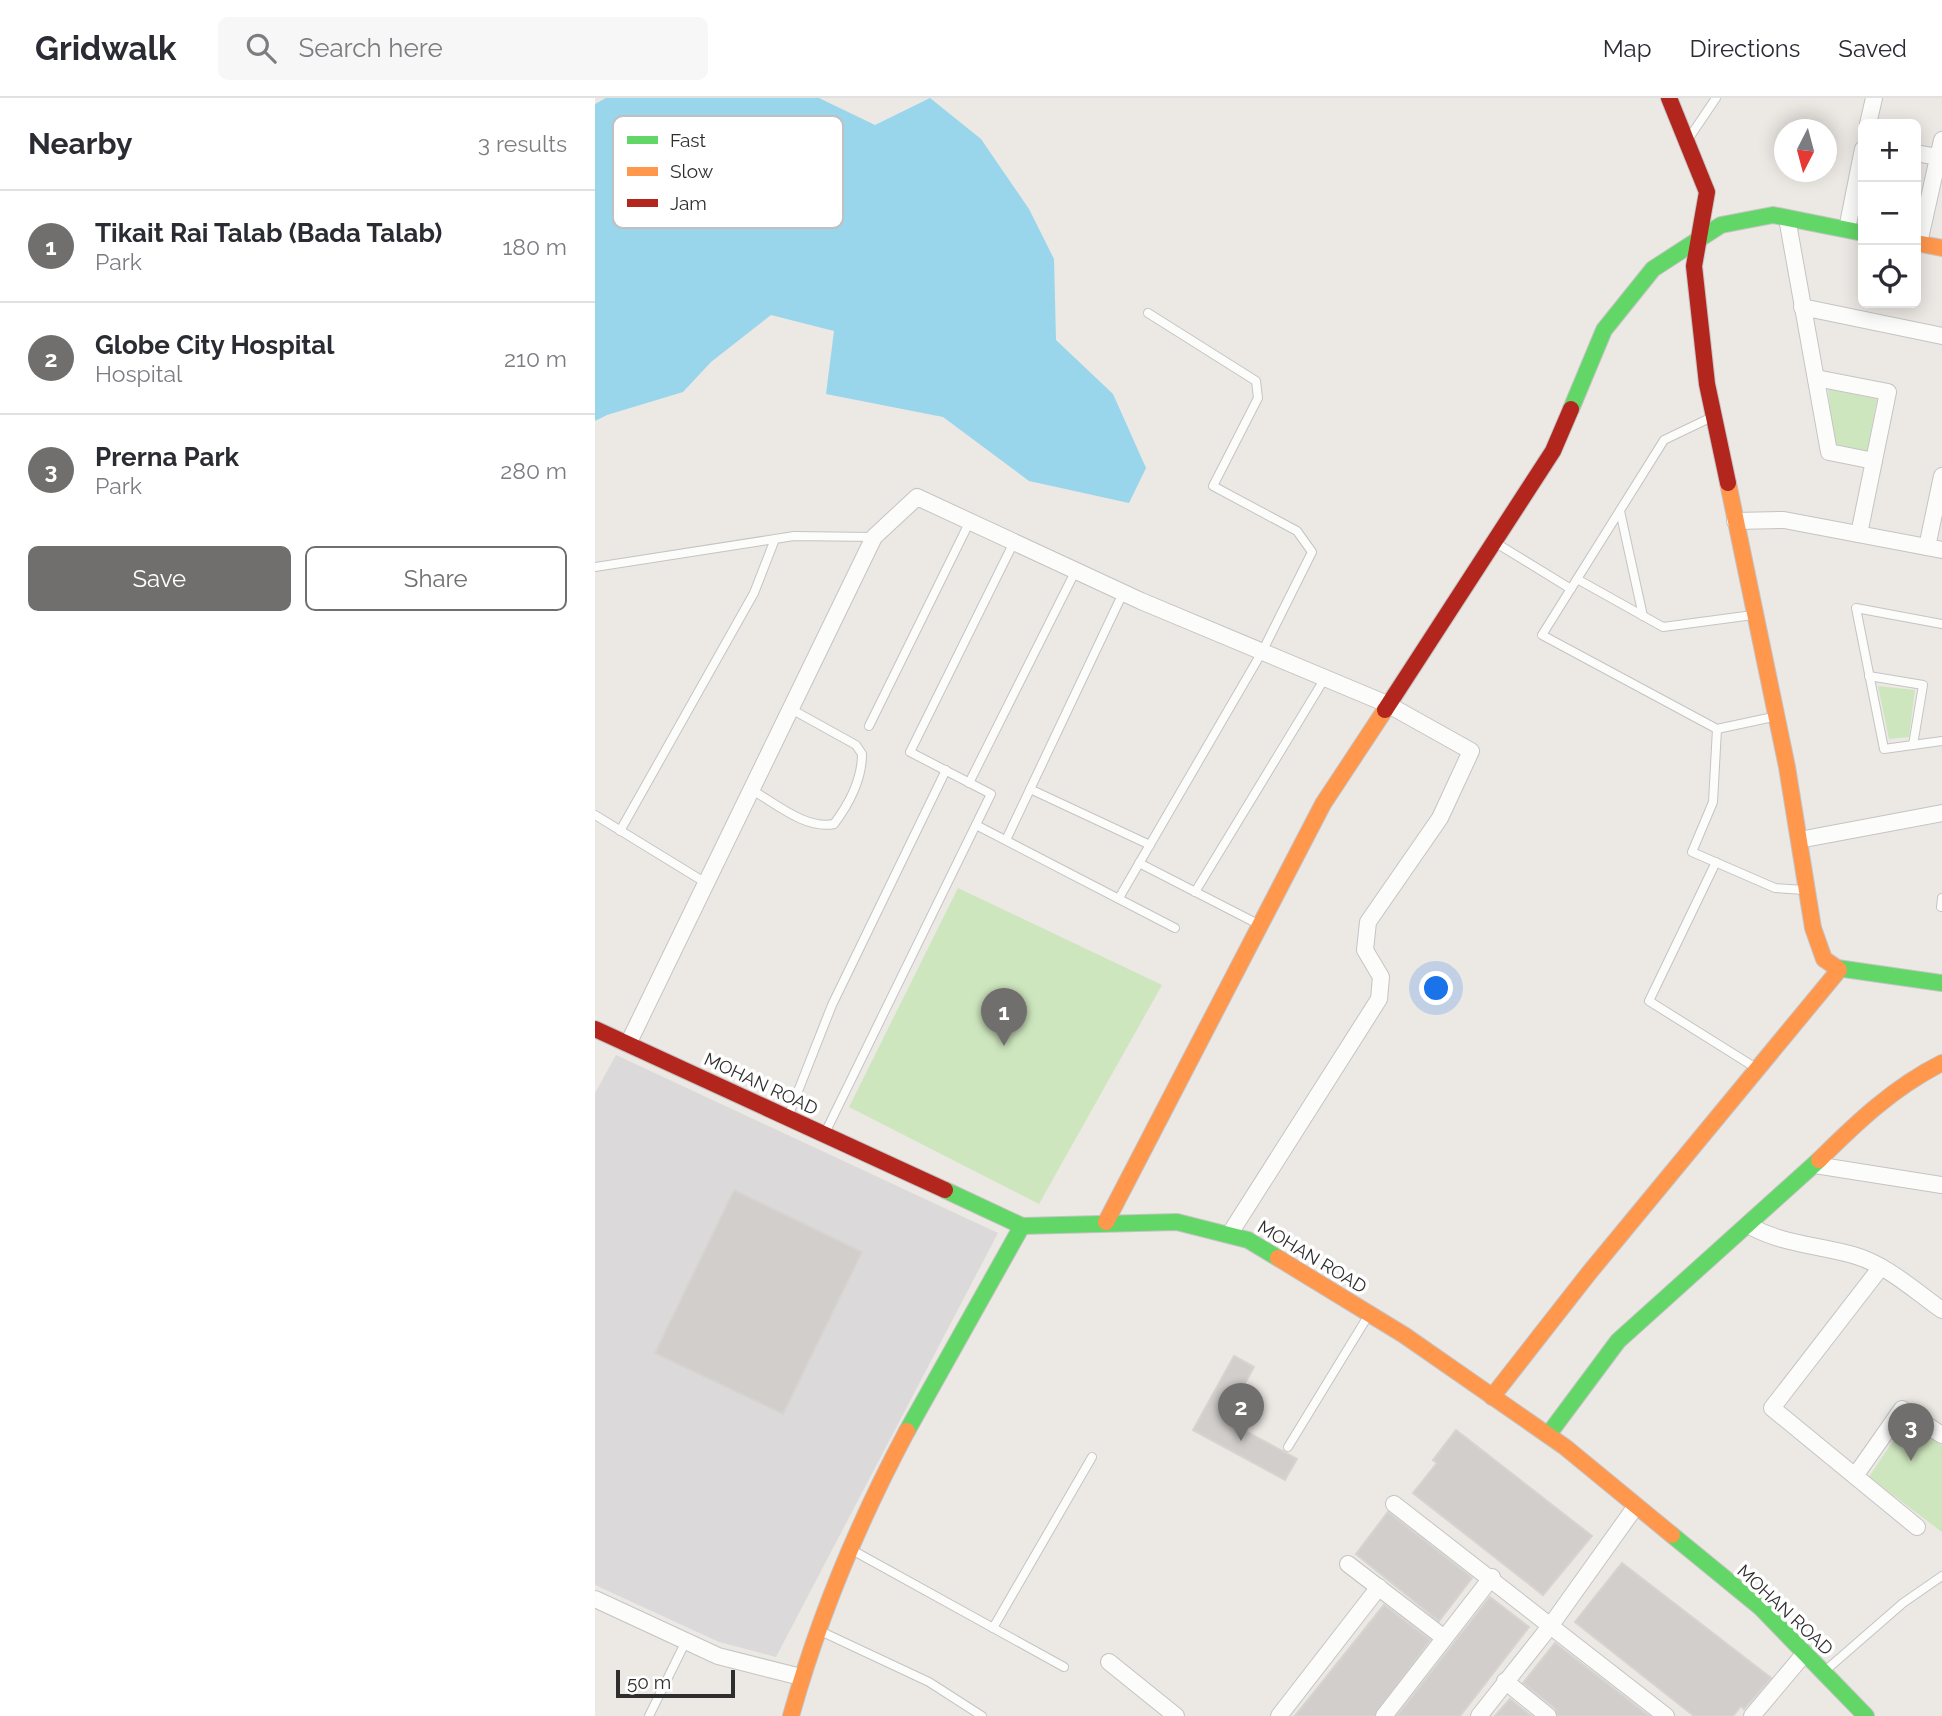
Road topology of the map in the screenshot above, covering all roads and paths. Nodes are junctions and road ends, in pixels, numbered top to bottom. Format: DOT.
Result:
graph roads {
  1 [pos="1669,98"];
  2 [pos="1716,98"];
  3 [pos="1874,98"];
  4 [pos="1869,119"];
  5 [pos="1687,140"];
  6 [pos="1942,140"];
  7 [pos="1921,154"];
  8 [pos="1940,158"];
  9 [pos="1858,174"];
  10 [pos="1787,218"];
  11 [pos="1921,228"];
  12 [pos="1847,229"];
  13 [pos="1858,232"];
  14 [pos="1699,242"];
  15 [pos="1921,244"];
  16 [pos="1942,248"];
  17 [pos="1803,307"];
  18 [pos="1148,313"];
  19 [pos="1942,336"];
  20 [pos="1816,378"];
  21 [pos="1714,416"];
  22 [pos="1874,461"];
  23 [pos="1942,476"];
  24 [pos="1620,511"];
  25 [pos="971,519"];
  26 [pos="1735,522"];
  27 [pos="1859,534"];
  28 [pos="874,537"];
  29 [pos="775,539"];
  30 [pos="1015,540"];
  31 [pos="1493,541"];
  32 [pos="1935,549"];
  33 [pos="595,568"];
  34 [pos="1076,570"];
  35 [pos="1577,579"];
  36 [pos="1571,589"];
  37 [pos="1123,593"];
  38 [pos="1643,615"];
  39 [pos="1755,615"];
  40 [pos="1942,624"];
  41 [pos="1262,652"];
  42 [pos="1869,676"];
  43 [pos="1325,678"];
  44 [pos="1387,704"];
  45 [pos="791,709"];
  46 [pos="1776,716"];
  47 [pos="869,726"];
  48 [pos="1717,729"];
  49 [pos="1942,741"];
  50 [pos="1913,745"];
  51 [pos="946,771"];
  52 [pos="969,783"];
  53 [pos="1030,789"];
  54 [pos="752,790"];
  55 [pos="1942,813"];
  56 [pos="595,815"];
  57 [pos="976,825"];
  58 [pos="621,831"];
  59 [pos="1006,839"];
  60 [pos="1799,840"];
  61 [pos="1150,845"];
  62 [pos="1716,862"];
  63 [pos="1139,863"];
  64 [pos="706,884"];
  65 [pos="1807,890"];
  66 [pos="1195,892"];
  67 [pos="1119,898"];
  68 [pos="1259,925"];
  69 [pos="1175,928"];
  70 [pos="1839,970"];
  71 [pos="1942,984"];
  72 [pos="595,1029"];
  73 [pos="628,1044"];
  74 [pos="1942,1063"];
  75 [pos="1757,1069"];
  76 [pos="787,1118"];
  77 [pos="824,1134"];
  78 [pos="1815,1165"];
  79 [pos="1942,1185"];
  80 [pos="1106,1222"];
  81 [pos="1748,1225"];
  82 [pos="1022,1226"];
  83 [pos="1229,1235"];
  84 [pos="1881,1267"];
  85 [pos="1942,1310"];
  86 [pos="1369,1314"];
  87 [pos="1492,1396"];
  88 [pos="1548,1435"];
  89 [pos="1942,1435"];
  90 [pos="1288,1447"];
  91 [pos="1092,1458"];
  92 [pos="1855,1476"];
  93 [pos="1394,1504"];
  94 [pos="1636,1506"];
  95 [pos="1917,1527"];
  96 [pos="850,1549"];
  97 [pos="1348,1564"];
  98 [pos="1942,1576"];
  99 [pos="1492,1577"];
  100 [pos="1379,1587"];
  101 [pos="595,1599"];
  102 [pos="1551,1625"];
  103 [pos="993,1628"];
  104 [pos="816,1629"];
  105 [pos="1443,1637"];
  106 [pos="686,1641"];
  107 [pos="1805,1653"];
  108 [pos="1109,1662"];
  109 [pos="1064,1667"];
  110 [pos="1823,1672"];
  111 [pos="801,1677"];
  112 [pos="1505,1681"];
  113 [pos="649,1716"];
  114 [pos="791,1716"];
  115 [pos="982,1716"];
  116 [pos="1176,1716"];
  117 [pos="1279,1716"];
  118 [pos="1384,1716"];
  119 [pos="1479,1716"];
  120 [pos="1548,1716"];
  121 [pos="1666,1716"];
  122 [pos="1752,1716"];
  123 [pos="1866,1716"];
  1 -- 5 [label="street"];
  2 -- 5 [label="lane"];
  3 -- 4 [label="street"];
  5 -- 14 [label="street"];
  6 -- 8 [label="street"];
  7 -- 8 [label="street"];
  8 -- 11 [label="street"];
  9 -- 12 [label="street"];
  10 -- 12 [label="street"];
  10 -- 14 [label="street"];
  10 -- 17 [label="street"];
  12 -- 13 [label="street"];
  14 -- 21 [label="street"];
  14 -- 31 [label="street"];
  15 -- 16 [label="street"];
  17 -- 19 [label="street"];
  17 -- 20 [label="street"];
  18 -- 41 [label="lane"];
  20 -- 22 [label="street"];
  20 -- 22 [label="street"];
  21 -- 24 [label="lane"];
  21 -- 26 [label="street"];
  22 -- 27 [label="street"];
  23 -- 32 [label="street"];
  24 -- 35 [label="lane"];
  24 -- 38 [label="lane"];
  25 -- 28 [label="street"];
  25 -- 30 [label="street"];
  25 -- 47 [label="lane"];
  26 -- 27 [label="street"];
  26 -- 39 [label="street"];
  27 -- 32 [label="street"];
  28 -- 29 [label="lane"];
  28 -- 45 [label="street"];
  29 -- 33 [label="lane"];
  29 -- 58 [label="lane"];
  30 -- 34 [label="street"];
  30 -- 51 [label="lane"];
  31 -- 36 [label="lane"];
  31 -- 44 [label="street"];
  34 -- 37 [label="street"];
  34 -- 52 [label="lane"];
  35 -- 36 [label="lane"];
  35 -- 38 [label="lane"];
  36 -- 48 [label="lane"];
  37 -- 41 [label="street"];
  37 -- 53 [label="lane"];
  38 -- 39 [label="lane"];
  39 -- 46 [label="street"];
  40 -- 42 [label="lane"];
  41 -- 43 [label="street"];
  41 -- 61 [label="lane"];
  42 -- 50 [label="lane"];
  42 -- 50 [label="lane"];
  43 -- 44 [label="street"];
  43 -- 66 [label="lane"];
  44 -- 68 [label="street"];
  44 -- 83 [label="street"];
  45 -- 54 [label="street"];
  45 -- 54 [label="lane"];
  46 -- 48 [label="lane"];
  46 -- 60 [label="street"];
  48 -- 62 [label="lane"];
  49 -- 50 [label="lane"];
  51 -- 52 [label="lane"];
  51 -- 76 [label="lane"];
  52 -- 57 [label="lane"];
  53 -- 59 [label="lane"];
  53 -- 61 [label="lane"];
  54 -- 64 [label="street"];
  55 -- 60 [label="street"];
  56 -- 58 [label="lane"];
  57 -- 59 [label="lane"];
  57 -- 77 [label="lane"];
  58 -- 64 [label="lane"];
  59 -- 67 [label="lane"];
  60 -- 65 [label="street"];
  61 -- 63 [label="lane"];
  62 -- 65 [label="lane"];
  62 -- 75 [label="lane"];
  63 -- 66 [label="lane"];
  63 -- 67 [label="lane"];
  64 -- 73 [label="street"];
  65 -- 70 [label="street"];
  66 -- 68 [label="lane"];
  67 -- 69 [label="lane"];
  68 -- 80 [label="street"];
  70 -- 71 [label="street"];
  70 -- 75 [label="street"];
  72 -- 73 [label="street, MOHAN ROAD"];
  73 -- 76 [label="street, MOHAN ROAD"];
  74 -- 78 [label="street"];
  75 -- 87 [label="street"];
  76 -- 77 [label="street, MOHAN ROAD"];
  77 -- 82 [label="street, MOHAN ROAD"];
  78 -- 79 [label="street"];
  78 -- 81 [label="street"];
  80 -- 82 [label="street, MOHAN ROAD"];
  80 -- 83 [label="street, MOHAN ROAD"];
  81 -- 84 [label="street"];
  81 -- 88 [label="street"];
  82 -- 96 [label="street"];
  83 -- 86 [label="street, MOHAN ROAD"];
  84 -- 85 [label="street"];
  84 -- 92 [label="street"];
  86 -- 87 [label="street, MOHAN ROAD"];
  86 -- 90 [label="lane"];
  87 -- 88 [label="street, MOHAN ROAD"];
  88 -- 94 [label="street, MOHAN ROAD"];
  89 -- 92 [label="street"];
  91 -- 103 [label="lane"];
  92 -- 95 [label="street"];
  93 -- 99 [label="street"];
  94 -- 102 [label="street"];
  94 -- 107 [label="street, MOHAN ROAD"];
  96 -- 103 [label="lane"];
  96 -- 104 [label="street"];
  97 -- 100 [label="street"];
  98 -- 110 [label="lane"];
  99 -- 102 [label="street"];
  99 -- 105 [label="street"];
  100 -- 105 [label="street"];
  100 -- 117 [label="street"];
  101 -- 106 [label="street"];
  102 -- 112 [label="street"];
  102 -- 121 [label="street"];
  103 -- 109 [label="lane"];
  104 -- 111 [label="street"];
  104 -- 115 [label="lane"];
  105 -- 118 [label="street"];
  106 -- 111 [label="street"];
  106 -- 113 [label="lane"];
  107 -- 110 [label="street, MOHAN ROAD"];
  107 -- 122 [label="street"];
  108 -- 116 [label="street"];
  110 -- 123 [label="street, MOHAN ROAD"];
  111 -- 114 [label="street"];
  112 -- 119 [label="street"];
  112 -- 120 [label="street"];
}
